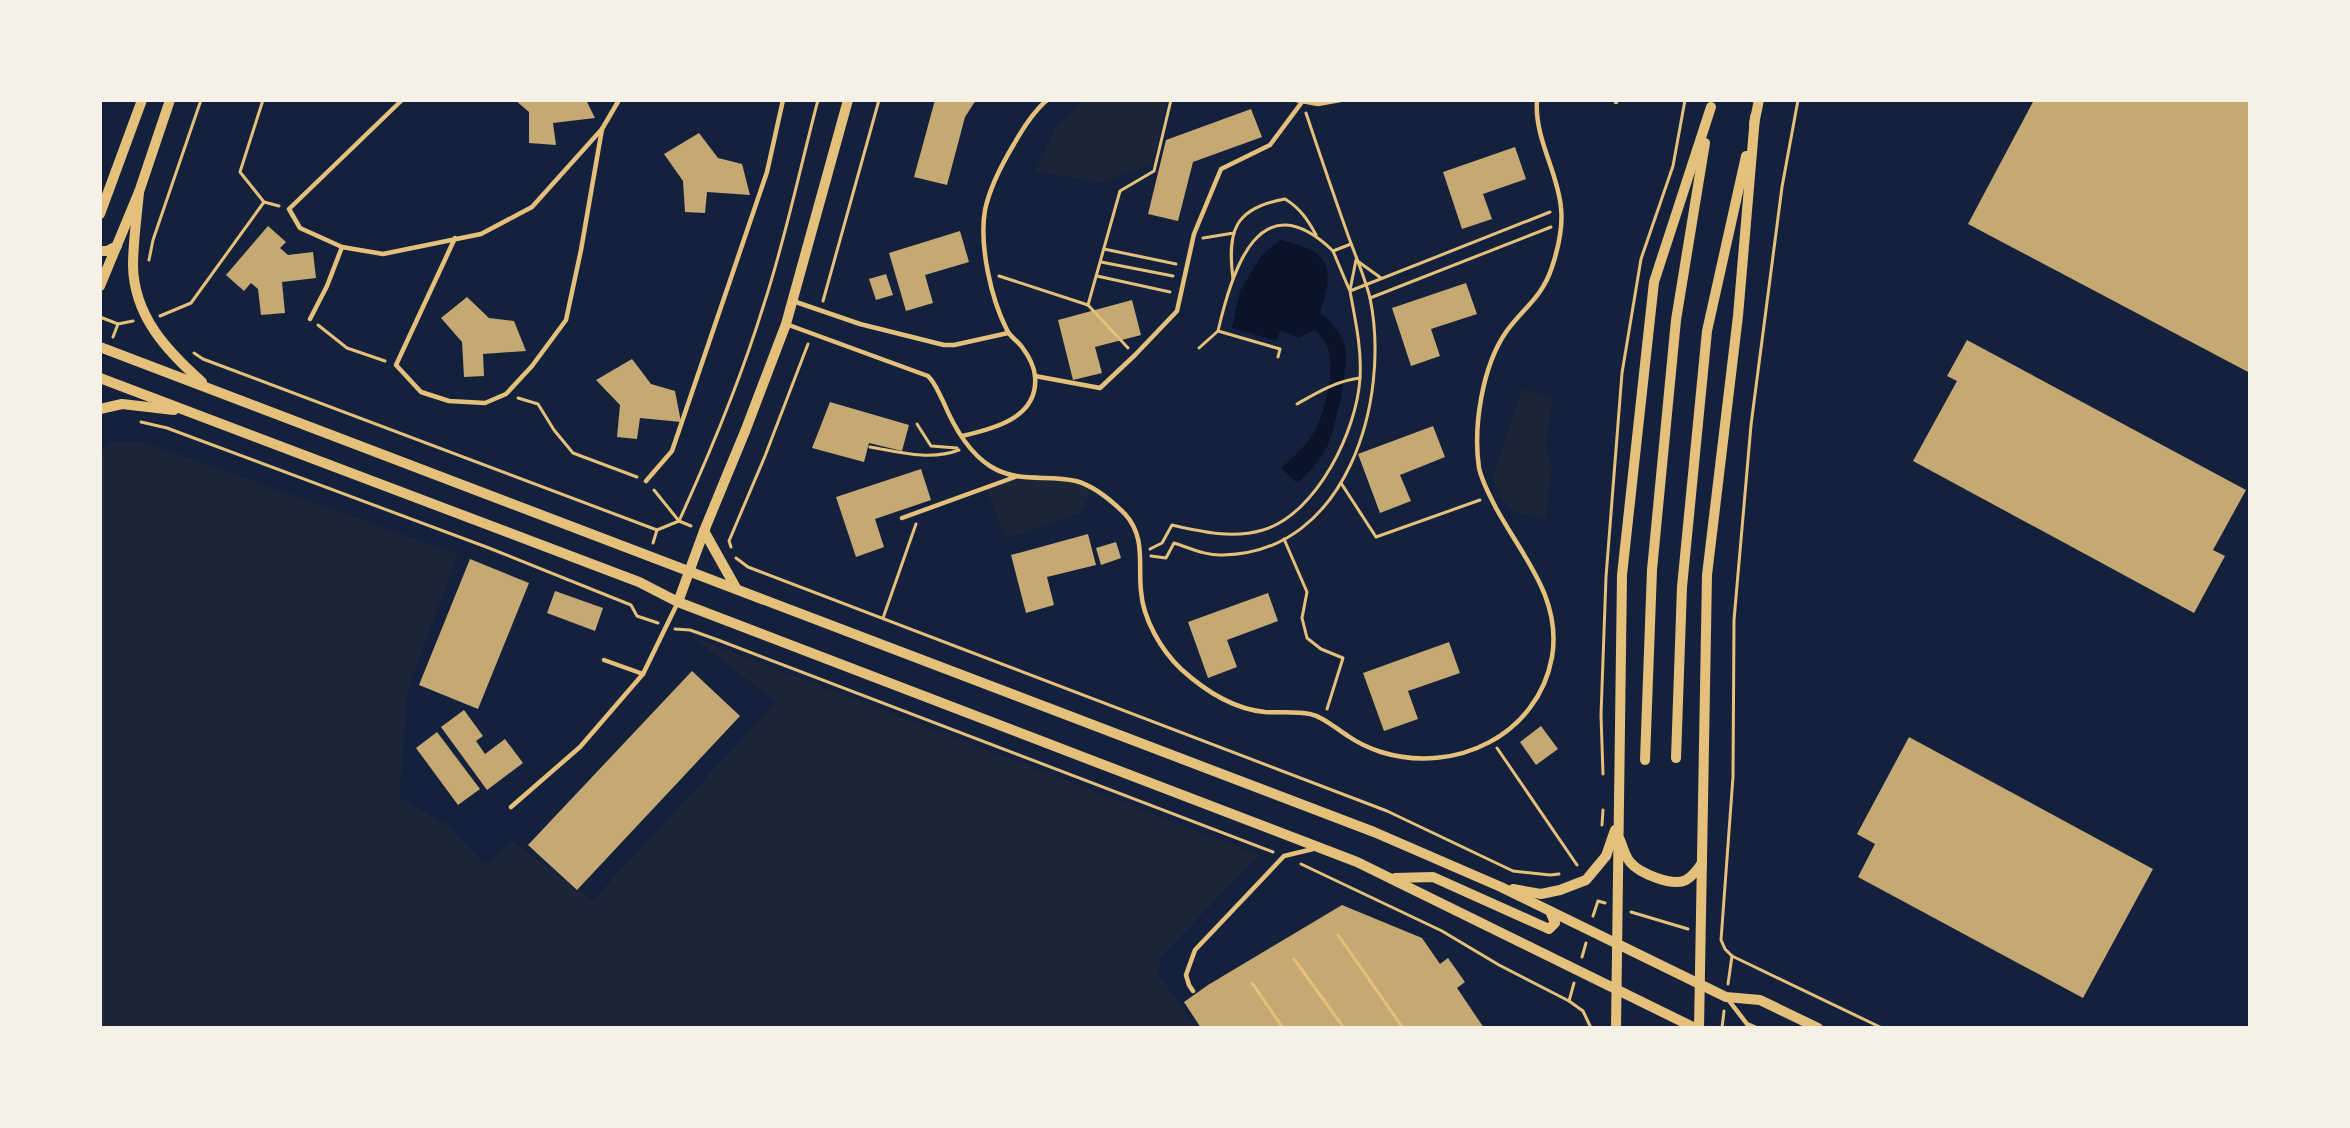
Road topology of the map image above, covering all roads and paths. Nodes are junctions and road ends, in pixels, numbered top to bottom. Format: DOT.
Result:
graph roads {
  1 [pos="141,100"];
  2 [pos="170,100"];
  3 [pos="201,100"];
  4 [pos="263,100"];
  5 [pos="402,100"];
  6 [pos="619,100"];
  7 [pos="783,100"];
  8 [pos="818,100"];
  9 [pos="848,100"];
  10 [pos="1047,100"];
  11 [pos="1171,100"];
  12 [pos="1340,100"];
  13 [pos="1538,100"];
  14 [pos="1685,100"];
  15 [pos="1759,100"];
  16 [pos="1798,100"];
  17 [pos="1299,101"];
  18 [pos="1711,104"];
  19 [pos="1755,117"];
  20 [pos="602,129"];
  21 [pos="113,182"];
  22 [pos="100,192"];
  23 [pos="139,192"];
  24 [pos="264,202"];
  25 [pos="1562,208"];
  26 [pos="289,209"];
  27 [pos="100,214"];
  28 [pos="1561,223"];
  29 [pos="1234,233"];
  30 [pos="1317,236"];
  31 [pos="455,238"];
  32 [pos="1193,239"];
  33 [pos="1351,244"];
  34 [pos="117,246"];
  35 [pos="342,247"];
  36 [pos="1104,249"];
  37 [pos="1333,251"];
  38 [pos="100,252"];
  39 [pos="1356,260"];
  40 [pos="1101,262"];
  41 [pos="148,264"];
  42 [pos="1186,267"];
  43 [pos="989,272"];
  44 [pos="1096,276"];
  45 [pos="1381,278"];
  46 [pos="1184,279"];
  47 [pos="1233,280"];
  48 [pos="100,286"];
  49 [pos="1350,291"];
  50 [pos="1180,294"];
  51 [pos="1370,298"];
  52 [pos="793,300"];
  53 [pos="1088,305"];
  54 [pos="158,309"];
  55 [pos="100,317"];
  56 [pos="310,319"];
  57 [pos="118,324"];
  58 [pos="786,324"];
  59 [pos="1218,331"];
  60 [pos="1008,333"];
  61 [pos="100,347"];
  62 [pos="188,348"];
  63 [pos="1199,348"];
  64 [pos="1135,355"];
  65 [pos="1278,357"];
  66 [pos="396,365"];
  67 [pos="1035,376"];
  68 [pos="100,378"];
  69 [pos="1360,378"];
  70 [pos="209,388"];
  71 [pos="506,394"];
  72 [pos="1297,404"];
  73 [pos="100,409"];
  74 [pos="200,414"];
  75 [pos="132,421"];
  76 [pos="917,424"];
  77 [pos="962,436"];
  78 [pos="870,447"];
  79 [pos="1015,477"];
  80 [pos="646,481"];
  81 [pos="1341,483"];
  82 [pos="1490,496"];
  83 [pos="921,511"];
  84 [pos="902,518"];
  85 [pos="679,522"];
  86 [pos="704,531"];
  87 [pos="1284,539"];
  88 [pos="729,541"];
  89 [pos="1141,555"];
  90 [pos="690,570"];
  91 [pos="736,588"];
  92 [pos="678,602"];
  93 [pos="637,616"];
  94 [pos="883,618"];
  95 [pos="680,631"];
  96 [pos="604,660"];
  97 [pos="643,674"];
  98 [pos="1324,720"];
  99 [pos="1492,742"];
  100 [pos="1676,758"];
  101 [pos="1645,760"];
  102 [pos="1604,784"];
  103 [pos="1604,806"];
  104 [pos="510,807"];
  105 [pos="1619,818"];
  106 [pos="1602,826"];
  107 [pos="1618,837"];
  108 [pos="1319,847"];
  109 [pos="1284,856"];
  110 [pos="1582,861"];
  111 [pos="1702,863"];
  112 [pos="1577,865"];
  113 [pos="1571,869"];
  114 [pos="1565,873"];
  115 [pos="1392,878"];
  116 [pos="1501,887"];
  117 [pos="1617,907"];
  118 [pos="1550,911"];
  119 [pos="1590,930"];
  120 [pos="1701,933"];
  121 [pos="1338,935"];
  122 [pos="1721,940"];
  123 [pos="1617,943"];
  124 [pos="1294,959"];
  125 [pos="1578,970"];
  126 [pos="1252,983"];
  127 [pos="1700,984"];
  128 [pos="1615,989"];
  129 [pos="1193,991"];
  130 [pos="1726,997"];
  131 [pos="1569,1001"];
  132 [pos="1594,1026"];
  133 [pos="1283,1028"];
  134 [pos="1344,1028"];
  135 [pos="1403,1028"];
  136 [pos="1616,1028"];
  137 [pos="1695,1028"];
  138 [pos="1699,1028"];
  139 [pos="1756,1028"];
  140 [pos="1818,1028"];
  141 [pos="1882,1028"];
  1 -- 21 [label="street"];
  2 -- 23 [label="street"];
  3 -- 41 [label="path"];
  4 -- 24 [label="path"];
  5 -- 26 [label="lane"];
  6 -- 20 [label="lane"];
  7 -- 80 [label="lane"];
  8 -- 85 [label="path"];
  9 -- 52 [label="street"];
  10 -- 43 [label="lane"];
  11 -- 36 [label="path"];
  12 -- 17 [label="lane"];
  13 -- 25 [label="lane"];
  14 -- 102 [label="path"];
  15 -- 19 [label="street"];
  16 -- 122 [label="path"];
  17 -- 32 [label="lane"];
  17 -- 33 [label="path"];
  18 -- 101 [label="street"];
  18 -- 105 [label="street"];
  19 -- 100 [label="street"];
  19 -- 111 [label="street"];
  20 -- 31 [label="lane"];
  20 -- 71 [label="lane"];
  21 -- 22 [label="street"];
  21 -- 27 [label="street"];
  23 -- 34 [label="street"];
  23 -- 70 [label="street"];
  24 -- 26 [label="path"];
  24 -- 54 [label="path"];
  25 -- 28 [label="lane"];
  25 -- 45 [label="path"];
  26 -- 35 [label="lane"];
  28 -- 51 [label="path"];
  28 -- 82 [label="lane"];
  29 -- 30 [label="path"];
  29 -- 32 [label="path"];
  29 -- 47 [label="path"];
  30 -- 37 [label="path"];
  30 -- 47 [label="path"];
  31 -- 35 [label="lane"];
  31 -- 66 [label="lane"];
  32 -- 42 [label="lane"];
  33 -- 37 [label="path"];
  33 -- 39 [label="path"];
  34 -- 38 [label="street"];
  34 -- 48 [label="street"];
  35 -- 56 [label="lane"];
  36 -- 40 [label="path"];
  36 -- 42 [label="path"];
  37 -- 49 [label="path"];
  39 -- 45 [label="path"];
  39 -- 49 [label="path"];
  39 -- 51 [label="path"];
  40 -- 44 [label="path"];
  40 -- 46 [label="path"];
  42 -- 46 [label="lane"];
  43 -- 53 [label="path"];
  43 -- 60 [label="lane"];
  44 -- 50 [label="path"];
  44 -- 53 [label="path"];
  45 -- 49 [label="path"];
  46 -- 50 [label="lane"];
  47 -- 59 [label="path"];
  49 -- 69 [label="path"];
  50 -- 64 [label="lane"];
  51 -- 81 [label="path"];
  52 -- 58 [label="street"];
  52 -- 60 [label="lane"];
  53 -- 64 [label="path"];
  55 -- 57 [label="path"];
  56 -- 66 [label="path"];
  58 -- 77 [label="lane"];
  58 -- 86 [label="street"];
  59 -- 63 [label="path"];
  59 -- 65 [label="path"];
  60 -- 67 [label="lane"];
  61 -- 70 [label="street"];
  62 -- 85 [label="path"];
  64 -- 67 [label="lane"];
  66 -- 71 [label="lane"];
  67 -- 77 [label="lane"];
  68 -- 74 [label="street"];
  69 -- 72 [label="path"];
  69 -- 89 [label="path"];
  70 -- 90 [label="street"];
  71 -- 80 [label="path"];
  73 -- 74 [label="street"];
  74 -- 92 [label="street"];
  75 -- 93 [label="path"];
  76 -- 78 [label="path"];
  77 -- 79 [label="lane"];
  79 -- 83 [label="lane"];
  79 -- 89 [label="lane"];
  80 -- 85 [label="path"];
  81 -- 82 [label="path"];
  81 -- 87 [label="path"];
  82 -- 99 [label="lane"];
  83 -- 84 [label="lane"];
  83 -- 94 [label="path"];
  86 -- 90 [label="street"];
  86 -- 91 [label="street"];
  87 -- 89 [label="path"];
  87 -- 98 [label="path"];
  88 -- 94 [label="path"];
  89 -- 98 [label="lane"];
  90 -- 91 [label="street"];
  90 -- 92 [label="street"];
  91 -- 116 [label="street"];
  92 -- 97 [label="lane"];
  92 -- 108 [label="street"];
  94 -- 114 [label="path"];
  95 -- 109 [label="path"];
  96 -- 97 [label="lane"];
  97 -- 104 [label="lane"];
  98 -- 99 [label="lane"];
  99 -- 112 [label="path"];
  103 -- 106 [label="path"];
  105 -- 107 [label="street"];
  105 -- 116 [label="street"];
  107 -- 111 [label="street"];
  107 -- 117 [label="street"];
  108 -- 109 [label="lane"];
  108 -- 115 [label="street"];
  109 -- 129 [label="lane"];
  109 -- 131 [label="path"];
  110 -- 112 [label="path"];
  111 -- 120 [label="street"];
  112 -- 113 [label="path"];
  115 -- 118 [label="street"];
  115 -- 125 [label="street"];
  116 -- 118 [label="street"];
  117 -- 119 [label="path"];
  117 -- 120 [label="path"];
  117 -- 123 [label="street"];
  118 -- 119 [label="street"];
  119 -- 123 [label="street"];
  119 -- 125 [label="path"];
  120 -- 122 [label="path"];
  120 -- 127 [label="street"];
  121 -- 135 [label="path"];
  122 -- 141 [label="path"];
  123 -- 127 [label="street"];
  123 -- 128 [label="street"];
  124 -- 134 [label="path"];
  125 -- 128 [label="street"];
  125 -- 131 [label="path"];
  126 -- 133 [label="path"];
  127 -- 130 [label="street"];
  127 -- 138 [label="street"];
  128 -- 136 [label="street"];
  128 -- 137 [label="street"];
  130 -- 139 [label="lane"];
  130 -- 140 [label="street"];
  131 -- 132 [label="path"];
}
